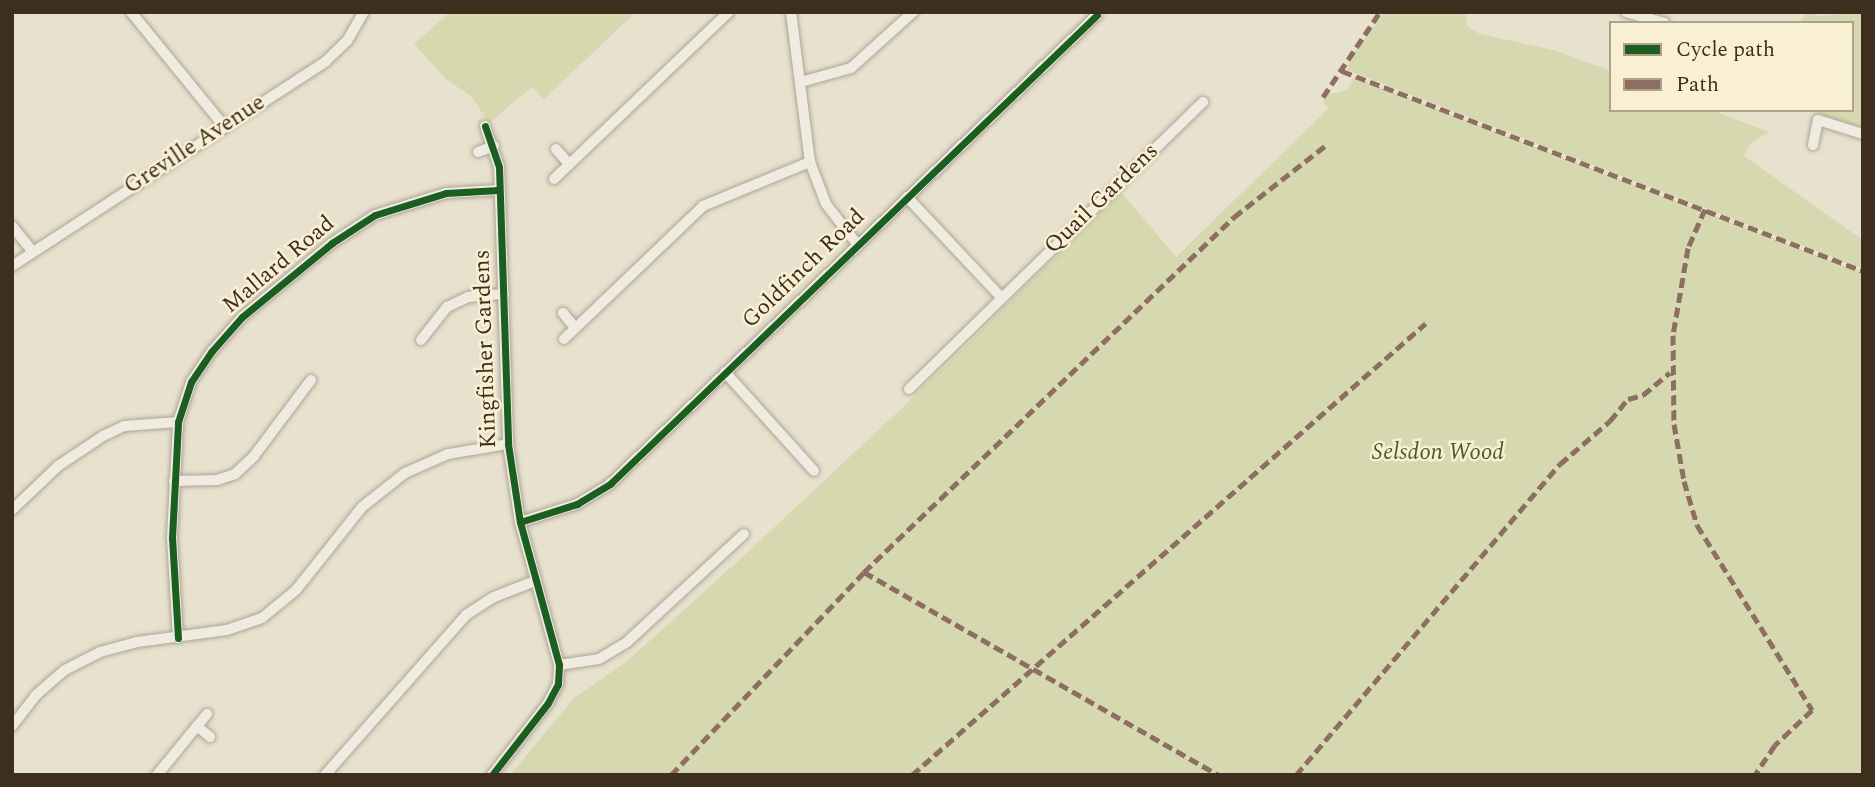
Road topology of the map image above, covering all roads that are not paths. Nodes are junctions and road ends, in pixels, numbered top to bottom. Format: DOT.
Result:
graph roads {
  1 [pos="131,12"];
  2 [pos="364,12"];
  3 [pos="729,12"];
  4 [pos="791,12"];
  5 [pos="913,12"];
  6 [pos="1629,13"];
  7 [pos="1097,15"];
  8 [pos="1657,21"];
  9 [pos="801,82"];
  10 [pos="1203,102"];
  11 [pos="223,125"];
  12 [pos="485,126"];
  13 [pos="1863,134"];
  14 [pos="1813,145"];
  15 [pos="494,146"];
  16 [pos="556,149"];
  17 [pos="478,152"];
  18 [pos="810,162"];
  19 [pos="569,164"];
  20 [pos="554,179"];
  21 [pos="499,190"];
  22 [pos="907,197"];
  23 [pos="12,226"];
  24 [pos="856,244"];
  25 [pos="33,252"];
  26 [pos="12,266"];
  27 [pos="504,294"];
  28 [pos="1001,297"];
  29 [pos="563,313"];
  30 [pos="419,321"];
  31 [pos="430,328"];
  32 [pos="575,328"];
  33 [pos="564,339"];
  34 [pos="421,340"];
  35 [pos="725,372"];
  36 [pos="311,380"];
  37 [pos="909,389"];
  38 [pos="178,422"];
  39 [pos="508,444"];
  40 [pos="814,471"];
  41 [pos="174,481"];
  42 [pos="12,510"];
  43 [pos="520,522"];
  44 [pos="744,534"];
  45 [pos="535,581"];
  46 [pos="178,638"];
  47 [pos="559,665"];
  48 [pos="207,714"];
  49 [pos="12,726"];
  50 [pos="197,726"];
  51 [pos="210,737"];
  52 [pos="157,775"];
  53 [pos="325,775"];
  54 [pos="492,775"];
  1 -- 11 [label="street"];
  2 -- 11 [label="street, Greville Avenue"];
  3 -- 19 [label="street"];
  4 -- 9 [label="street"];
  5 -- 9 [label="street"];
  6 -- 8 [label="street"];
  7 -- 22 [label="street, Goldfinch Road"];
  9 -- 18 [label="street"];
  10 -- 28 [label="street, Quail Gardens"];
  11 -- 25 [label="street, Greville Avenue"];
  12 -- 15 [label="street, Kingfisher Gardens"];
  13 -- 14 [label="street"];
  15 -- 17 [label="street"];
  15 -- 21 [label="street, Kingfisher Gardens"];
  16 -- 19 [label="street"];
  18 -- 24 [label="street"];
  18 -- 32 [label="street"];
  19 -- 20 [label="street"];
  21 -- 27 [label="street, Kingfisher Gardens"];
  21 -- 38 [label="street, Mallard Road"];
  22 -- 24 [label="street, Goldfinch Road"];
  22 -- 28 [label="street"];
  23 -- 25 [label="street"];
  24 -- 35 [label="street, Goldfinch Road"];
  25 -- 26 [label="street, Greville Avenue"];
  27 -- 31 [label="street"];
  27 -- 39 [label="street, Kingfisher Gardens"];
  28 -- 37 [label="street, Quail Gardens"];
  29 -- 32 [label="street"];
  30 -- 31 [label="street"];
  31 -- 34 [label="street"];
  32 -- 33 [label="street"];
  35 -- 40 [label="street"];
  35 -- 43 [label="street, Goldfinch Road"];
  36 -- 41 [label="street"];
  38 -- 41 [label="street, Mallard Road"];
  38 -- 42 [label="street"];
  39 -- 43 [label="street, Kingfisher Gardens"];
  39 -- 46 [label="street"];
  41 -- 46 [label="street, Mallard Road"];
  43 -- 45 [label="street, Kingfisher Gardens"];
  44 -- 47 [label="street"];
  45 -- 47 [label="street, Kingfisher Gardens"];
  45 -- 53 [label="street"];
  46 -- 49 [label="street"];
  47 -- 54 [label="street, Kingfisher Gardens"];
  48 -- 50 [label="street"];
  50 -- 51 [label="street"];
  50 -- 52 [label="street"];
}
